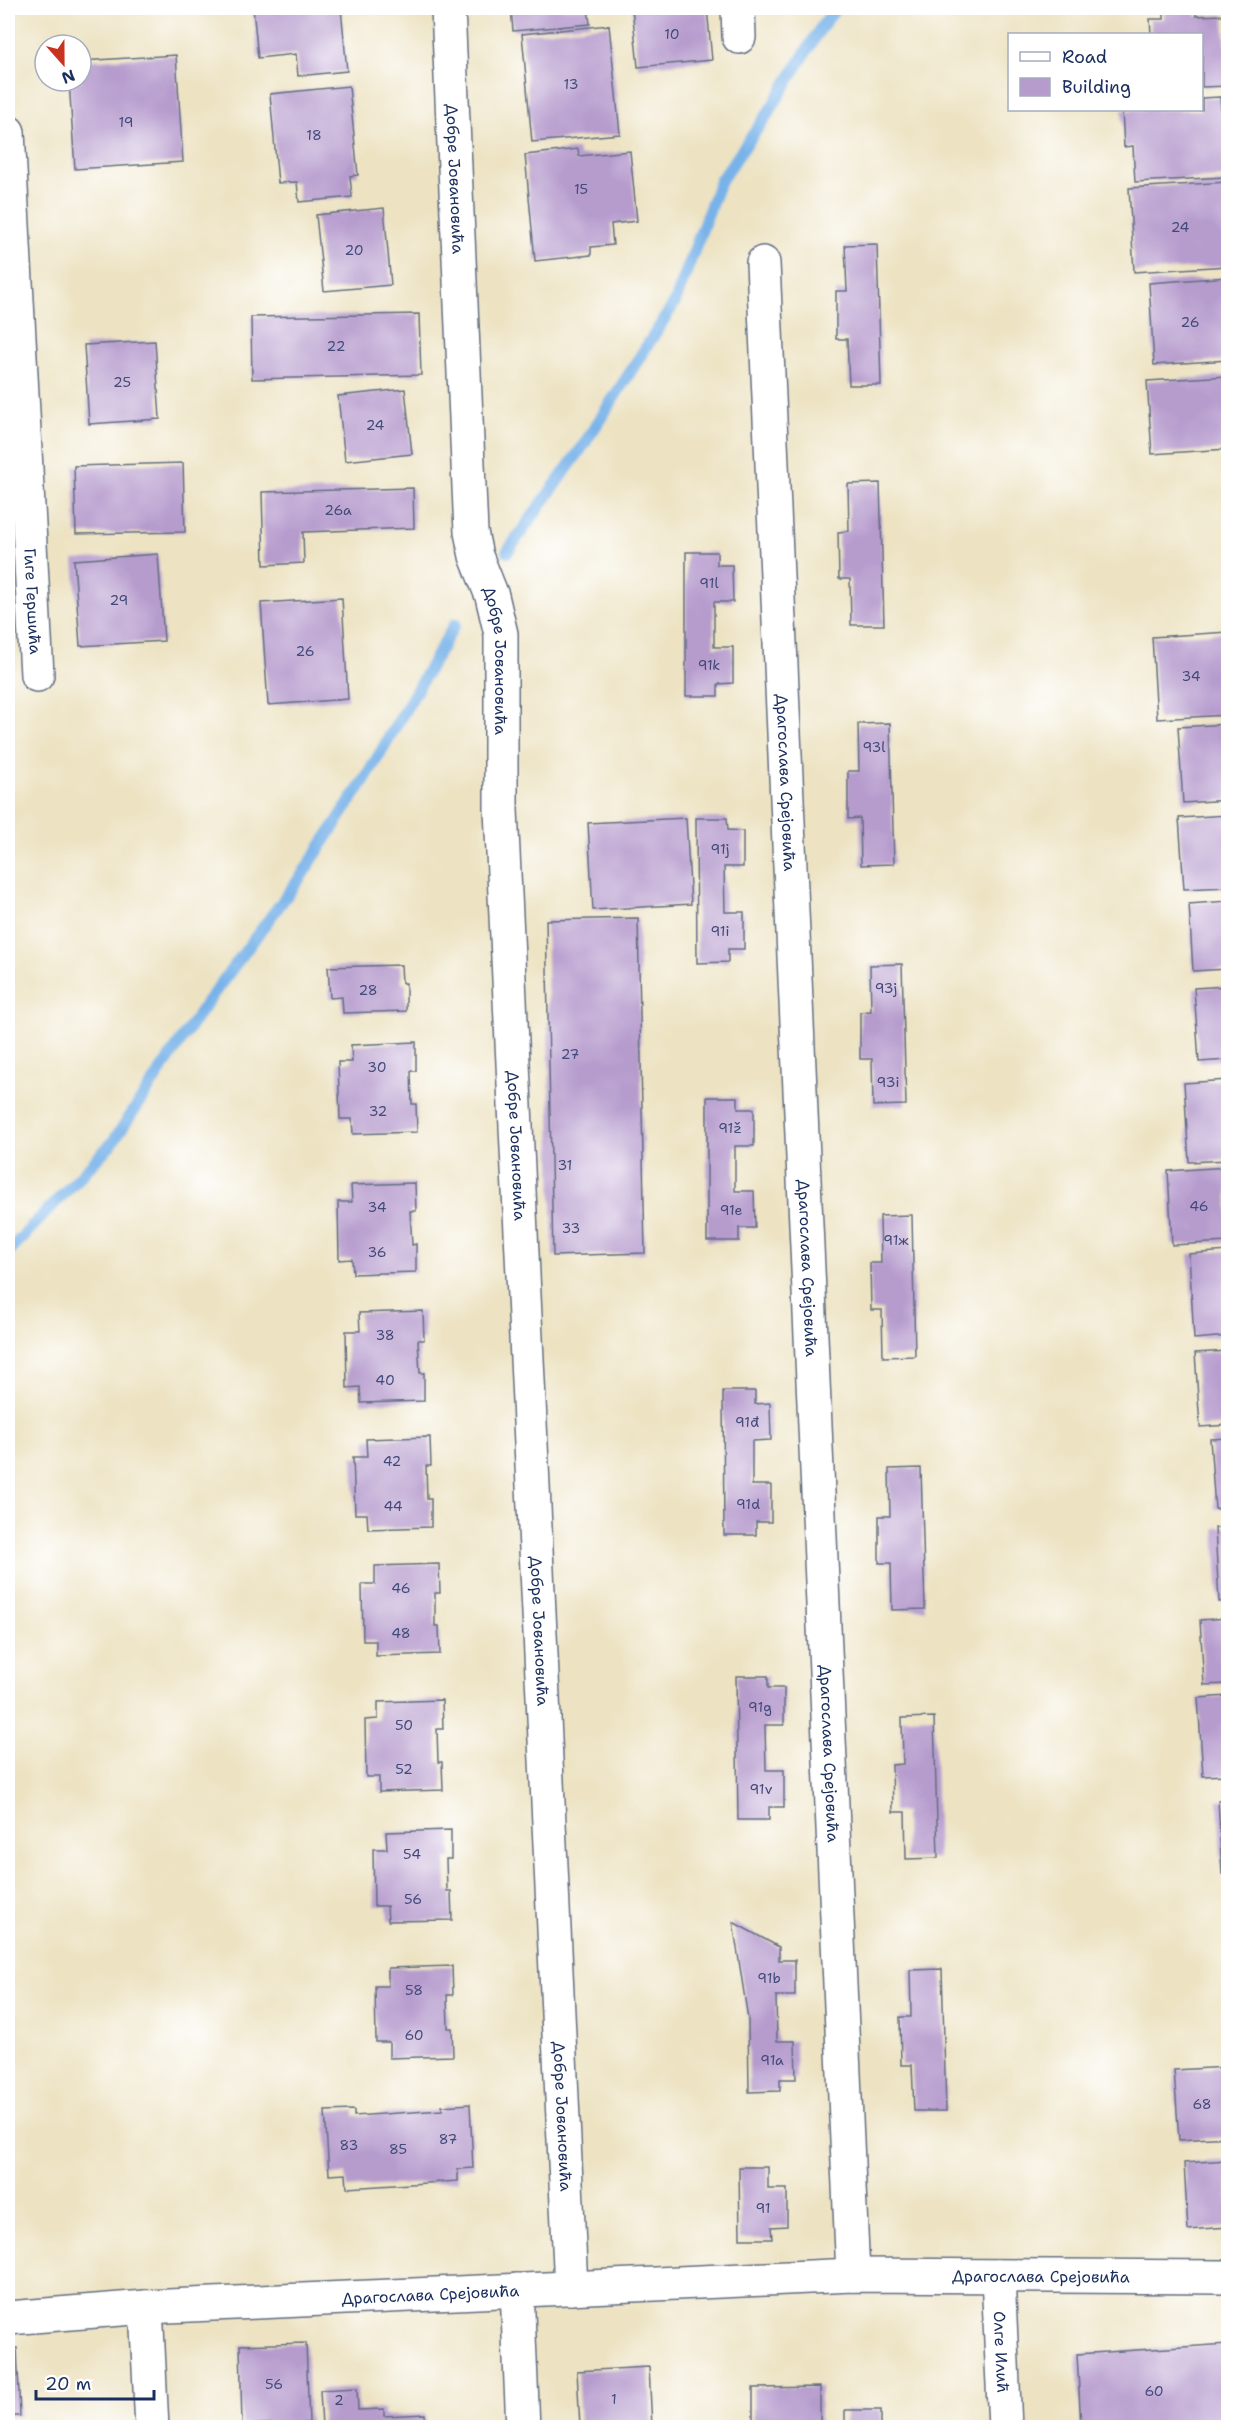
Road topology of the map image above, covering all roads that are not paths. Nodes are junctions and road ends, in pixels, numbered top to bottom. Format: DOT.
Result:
graph roads {
  1 [pos="448,8"];
  2 [pos="8,132"];
  3 [pos="763,263"];
  4 [pos="38,675"];
  5 [pos="853,2275"];
  6 [pos="998,2276"];
  7 [pos="1228,2277"];
  8 [pos="571,2288"];
  9 [pos="517,2290"];
  10 [pos="146,2307"];
  11 [pos="8,2318"];
  12 [pos="152,2427"];
  13 [pos="523,2427"];
  14 [pos="1005,2427"];
  1 -- 8 [label="street, Добре Јовановића"];
  2 -- 4 [label="street, Гиге Гершића"];
  3 -- 5 [label="street, Драгослава Срејовића"];
  5 -- 6 [label="street, Драгослава Срејовића"];
  5 -- 8 [label="street, Драгослава Срејовића"];
  6 -- 7 [label="street, Драгослава Срејовића"];
  6 -- 14 [label="street, Олге Илић"];
  8 -- 9 [label="street, Драгослава Срејовића"];
  9 -- 10 [label="street, Драгослава Срејовића"];
  9 -- 13 [label="street"];
  10 -- 11 [label="street, Драгослава Срејовића"];
  10 -- 12 [label="street"];
}
